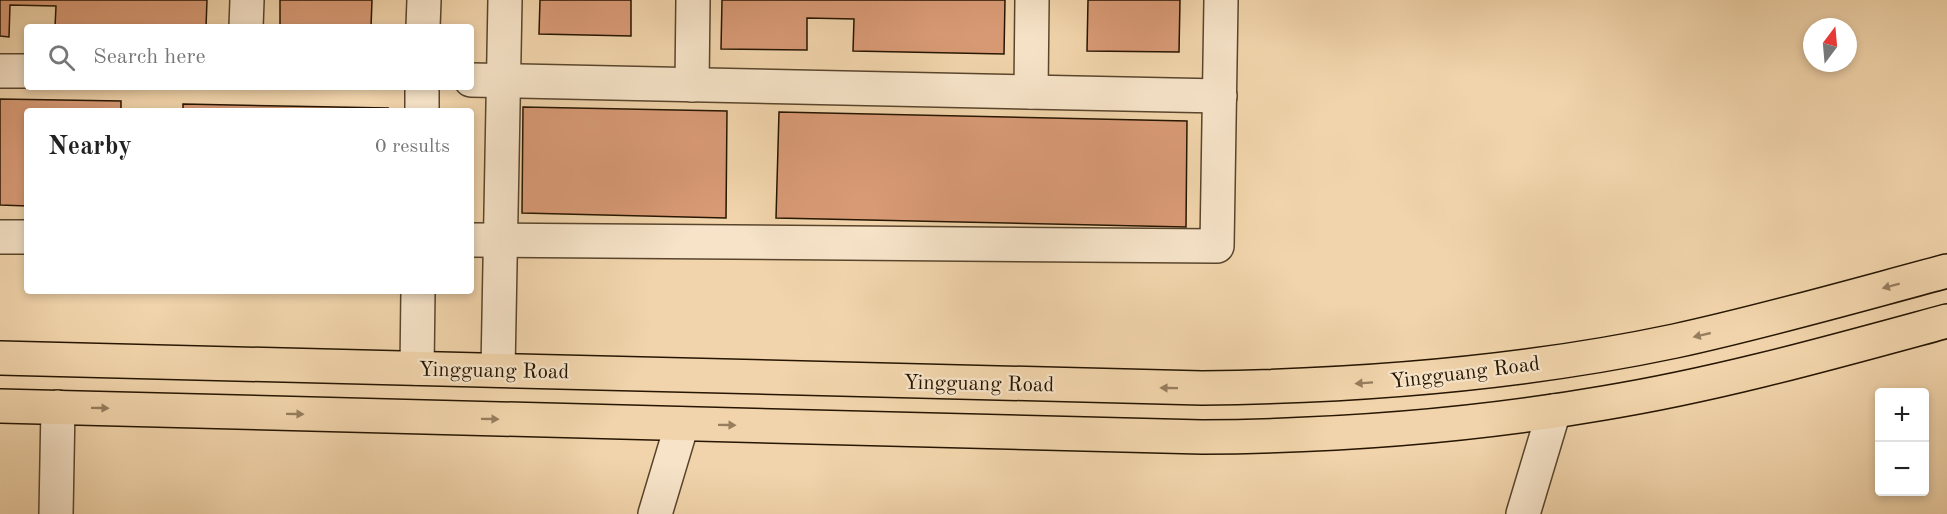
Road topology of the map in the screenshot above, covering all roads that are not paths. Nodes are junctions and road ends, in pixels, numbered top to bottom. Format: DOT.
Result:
graph roads {
  1 [pos="247,0"];
  2 [pos="424,0"];
  3 [pos="505,0"];
  4 [pos="693,0"];
  5 [pos="1032,0"];
  6 [pos="1221,0"];
  7 [pos="246,24"];
  8 [pos="423,24"];
  9 [pos="0,71"];
  10 [pos="24,71"];
  11 [pos="474,80"];
  12 [pos="503,81"];
  13 [pos="692,85"];
  14 [pos="422,90"];
  15 [pos="1031,92"];
  16 [pos="1220,96"];
  17 [pos="422,108"];
  18 [pos="0,237"];
  19 [pos="24,237"];
  20 [pos="486,240"];
  21 [pos="1947,271"];
  22 [pos="418,294"];
  23 [pos="1947,321"];
  24 [pos="0,358"];
  25 [pos="417,368"];
  26 [pos="498,370"];
  27 [pos="0,406"];
  28 [pos="58,407"];
  29 [pos="1554,411"];
  30 [pos="682,424"];
  31 [pos="56,514"];
  32 [pos="655,514"];
  33 [pos="1523,514"];
  1 -- 7 [label="street"];
  2 -- 8 [label="street"];
  3 -- 12 [label="street"];
  4 -- 13 [label="street"];
  5 -- 15 [label="street"];
  6 -- 16 [label="street"];
  9 -- 10 [label="street"];
  11 -- 12 [label="street"];
  12 -- 13 [label="street"];
  12 -- 20 [label="street"];
  13 -- 15 [label="street"];
  14 -- 17 [label="street"];
  15 -- 16 [label="street"];
  16 -- 20 [label="street"];
  18 -- 19 [label="street"];
  20 -- 26 [label="street"];
  21 -- 26 [label="main road, Yingguang Road, one-way"];
  22 -- 25 [label="street"];
  23 -- 29 [label="main road"];
  24 -- 25 [label="main road, Yingguang Road"];
  25 -- 26 [label="main road, Yingguang Road"];
  27 -- 28 [label="main road"];
  28 -- 30 [label="main road, one-way"];
  28 -- 31 [label="street"];
  30 -- 29 [label="main road, one-way"];
  29 -- 33 [label="street"];
  30 -- 32 [label="street"];
}
